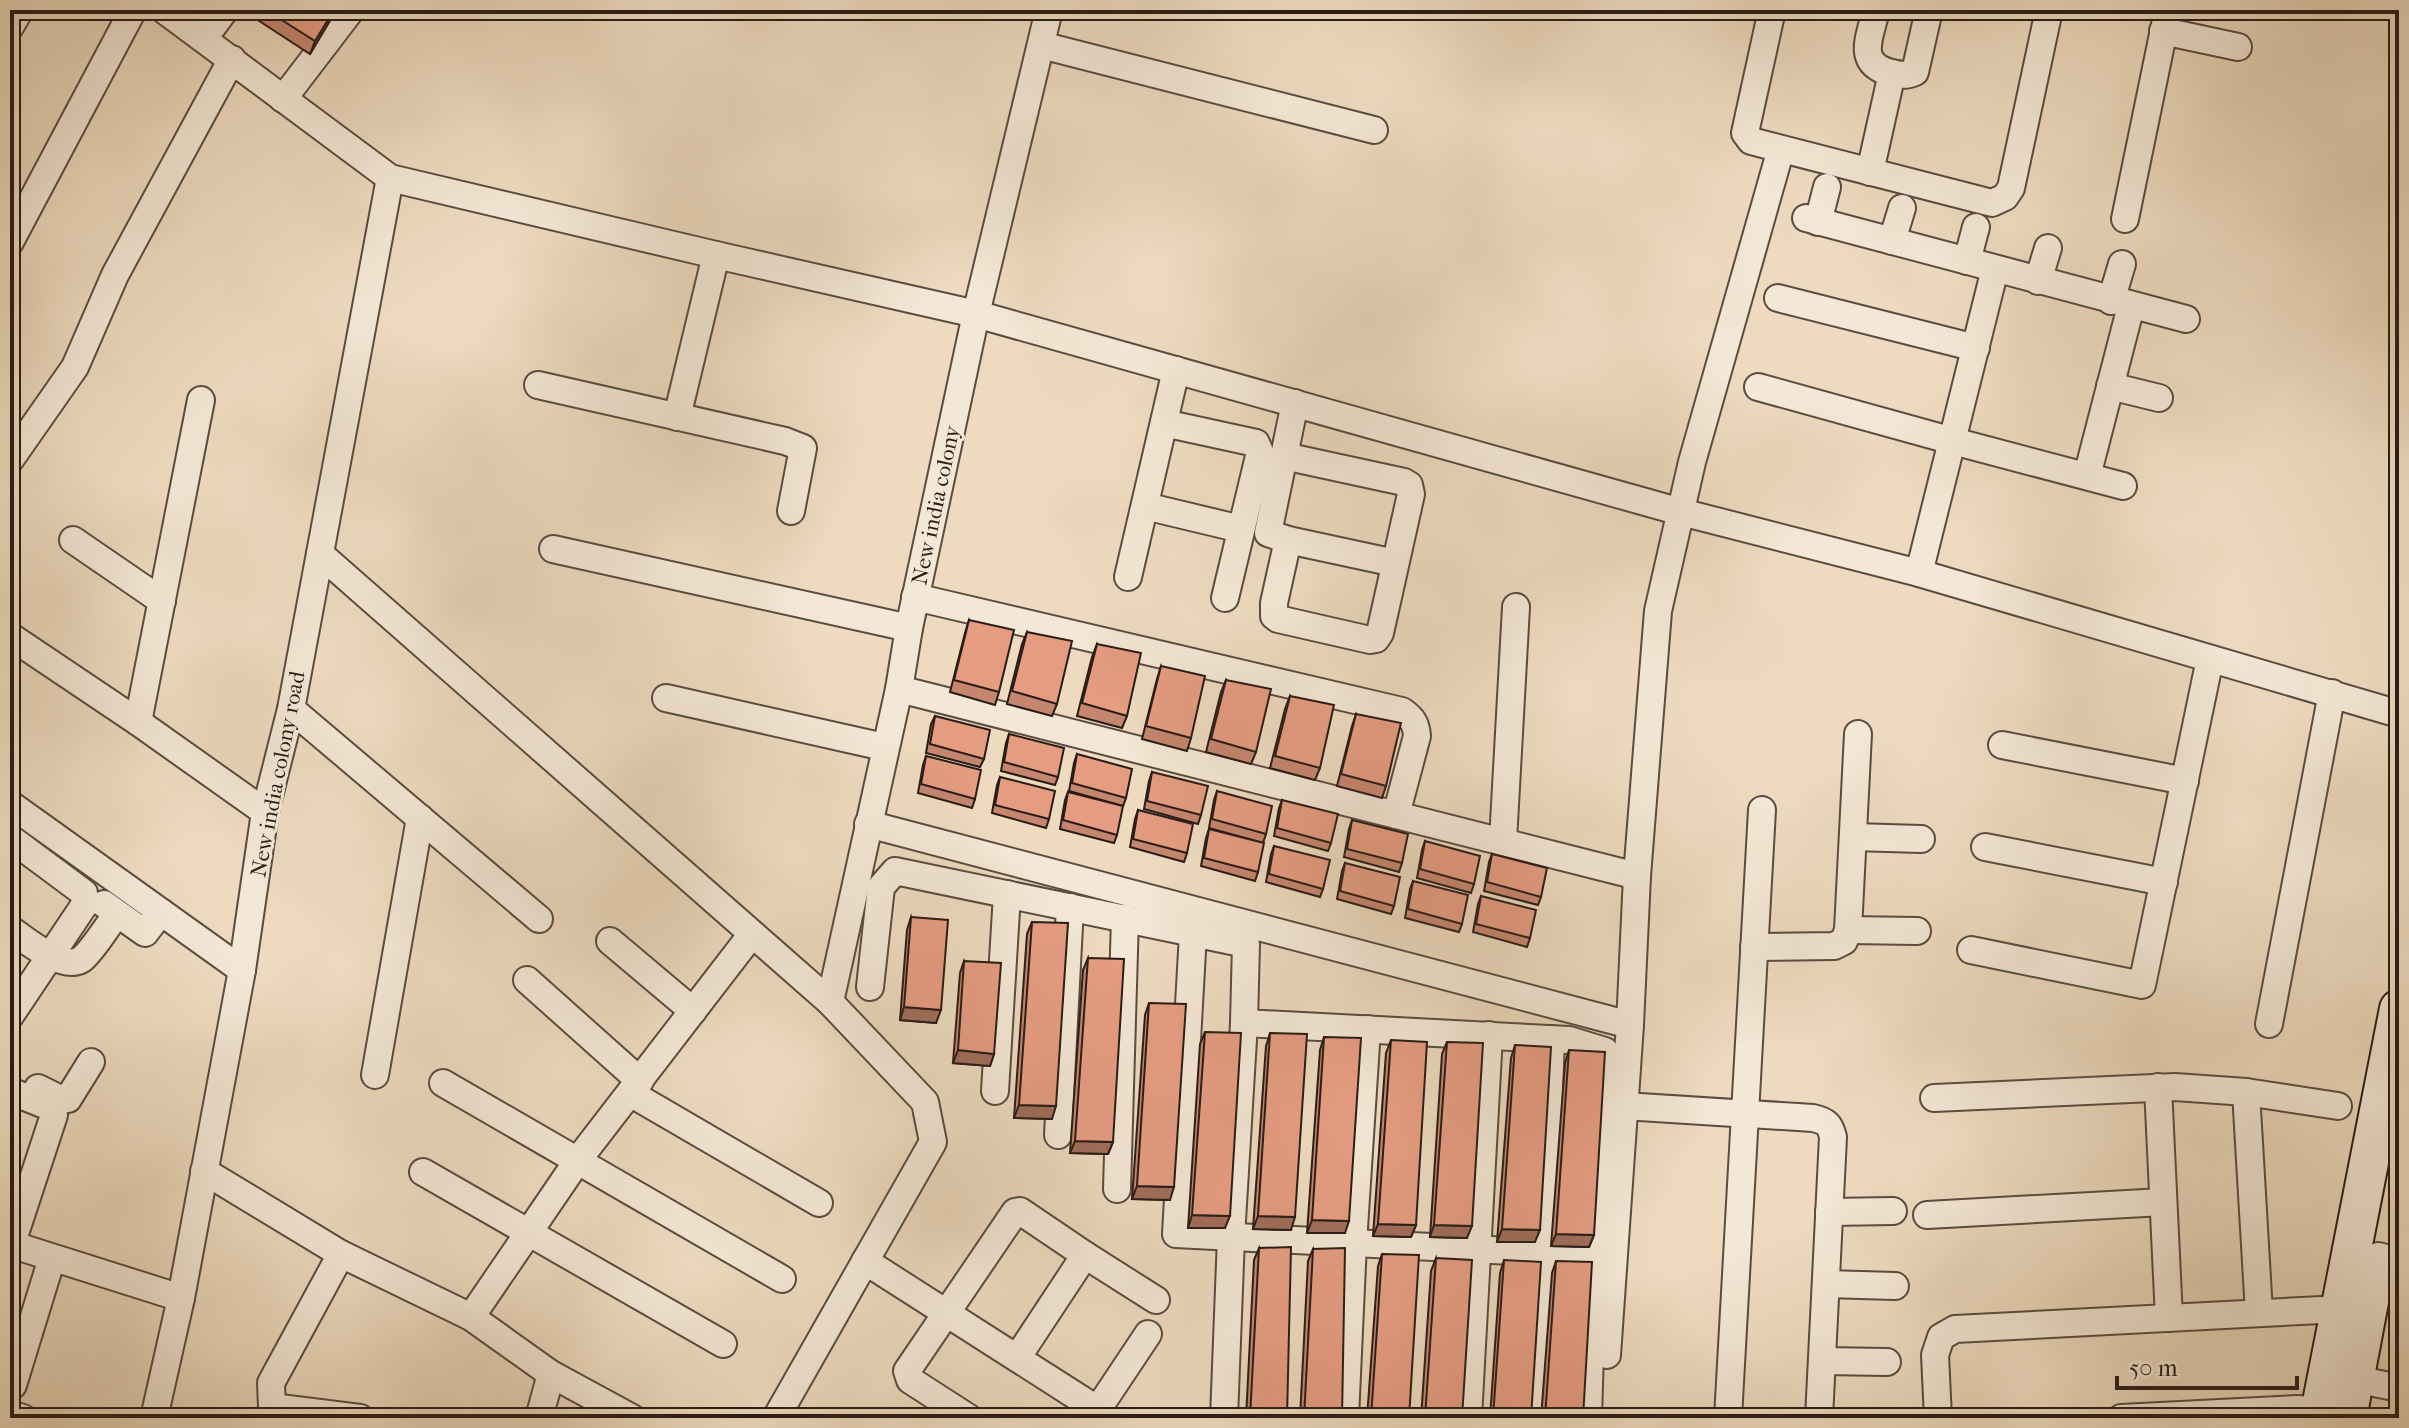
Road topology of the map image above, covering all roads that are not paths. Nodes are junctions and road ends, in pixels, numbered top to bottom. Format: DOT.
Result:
graph roads {
  1 [pos="20,10"];
  2 [pos="133,10"];
  3 [pos="164,10"];
  4 [pos="225,10"];
  5 [pos="351,10"];
  6 [pos="1049,10"];
  7 [pos="1772,10"];
  8 [pos="1876,10"];
  9 [pos="1929,10"];
  10 [pos="2049,10"];
  11 [pos="2165,21"];
  12 [pos="10,27"];
  13 [pos="204,38"];
  14 [pos="1041,45"];
  15 [pos="2238,47"];
  16 [pos="232,59"];
  17 [pos="1892,73"];
  18 [pos="283,99"];
  19 [pos="1374,130"];
  20 [pos="1779,156"];
  21 [pos="1870,172"];
  22 [pos="390,178"];
  23 [pos="1827,187"];
  24 [pos="1902,208"];
  25 [pos="2125,219"];
  26 [pos="1976,227"];
  27 [pos="1892,241"];
  28 [pos="10,242"];
  29 [pos="2048,248"];
  30 [pos="716,255"];
  31 [pos="1967,261"];
  32 [pos="2122,264"];
  33 [pos="1995,269"];
  34 [pos="2038,281"];
  35 [pos="1778,298"];
  36 [pos="2121,304"];
  37 [pos="976,314"];
  38 [pos="2186,319"];
  39 [pos="1976,348"];
  40 [pos="1176,370"];
  41 [pos="538,385"];
  42 [pos="2110,386"];
  43 [pos="1758,387"];
  44 [pos="2159,398"];
  45 [pos="201,400"];
  46 [pos="1295,403"];
  47 [pos="677,417"];
  48 [pos="1164,423"];
  49 [pos="1953,441"];
  50 [pos="1284,456"];
  51 [pos="10,460"];
  52 [pos="2087,476"];
  53 [pos="2123,486"];
  54 [pos="1145,506"];
  55 [pos="791,511"];
  56 [pos="1681,512"];
  57 [pos="1241,529"];
  58 [pos="73,540"];
  59 [pos="1288,540"];
  60 [pos="553,549"];
  61 [pos="320,554"];
  62 [pos="1395,563"];
  63 [pos="1919,573"];
  64 [pos="1128,577"];
  65 [pos="915,597"];
  66 [pos="1225,598"];
  67 [pos="162,601"];
  68 [pos="1516,607"];
  69 [pos="909,628"];
  70 [pos="10,636"];
  71 [pos="2210,659"];
  72 [pos="899,689"];
  73 [pos="2332,693"];
  74 [pos="666,698"];
  75 [pos="291,709"];
  76 [pos="2399,714"];
  77 [pos="138,722"];
  78 [pos="1858,734"];
  79 [pos="2002,745"];
  80 [pos="884,747"];
  81 [pos="2185,781"];
  82 [pos="10,804"];
  83 [pos="1762,810"];
  84 [pos="265,812"];
  85 [pos="1396,815"];
  86 [pos="420,818"];
  87 [pos="868,824"];
  88 [pos="1853,837"];
  89 [pos="10,838"];
  90 [pos="1921,839"];
  91 [pos="1503,841"];
  92 [pos="1985,847"];
  93 [pos="1637,876"];
  94 [pos="2164,882"];
  95 [pos="1007,894"];
  96 [pos="1070,907"];
  97 [pos="161,912"];
  98 [pos="1125,918"];
  99 [pos="539,919"];
  100 [pos="10,929"];
  101 [pos="1848,930"];
  102 [pos="1917,931"];
  103 [pos="752,934"];
  104 [pos="1193,934"];
  105 [pos="610,941"];
  106 [pos="1754,947"];
  107 [pos="1971,950"];
  108 [pos="50,957"];
  109 [pos="242,970"];
  110 [pos="527,980"];
  111 [pos="870,987"];
  112 [pos="830,1002"];
  113 [pos="2399,1009"];
  114 [pos="693,1011"];
  115 [pos="10,1016"];
  116 [pos="1244,1023"];
  117 [pos="2269,1024"];
  118 [pos="1630,1025"];
  119 [pos="1367,1029"];
  120 [pos="1489,1035"];
  121 [pos="1551,1039"];
  122 [pos="91,1062"];
  123 [pos="10,1073"];
  124 [pos="375,1075"];
  125 [pos="443,1083"];
  126 [pos="635,1087"];
  127 [pos="2158,1087"];
  128 [pos="10,1091"];
  129 [pos="995,1091"];
  130 [pos="2246,1092"];
  131 [pos="1934,1098"];
  132 [pos="1624,1106"];
  133 [pos="2338,1106"];
  134 [pos="1745,1114"];
  135 [pos="1058,1135"];
  136 [pos="2399,1146"];
  137 [pos="578,1160"];
  138 [pos="204,1171"];
  139 [pos="423,1172"];
  140 [pos="1117,1189"];
  141 [pos="2163,1202"];
  142 [pos="819,1203"];
  143 [pos="1893,1211"];
  144 [pos="1829,1212"];
  145 [pos="1927,1215"];
  146 [pos="529,1233"];
  147 [pos="1231,1237"];
  148 [pos="1353,1243"];
  149 [pos="10,1246"];
  150 [pos="1477,1249"];
  151 [pos="1543,1252"];
  152 [pos="341,1254"];
  153 [pos="1085,1255"];
  154 [pos="1604,1255"];
  155 [pos="52,1258"];
  156 [pos="2388,1258"];
  157 [pos="865,1261"];
  158 [pos="782,1279"];
  159 [pos="1826,1284"];
  160 [pos="1895,1286"];
  161 [pos="181,1298"];
  162 [pos="1156,1300"];
  163 [pos="2341,1309"];
  164 [pos="945,1312"];
  165 [pos="2259,1313"];
  166 [pos="471,1317"];
  167 [pos="2169,1318"];
  168 [pos="1148,1334"];
  169 [pos="723,1344"];
  170 [pos="1017,1358"];
  171 [pos="1822,1361"];
  172 [pos="1887,1362"];
  173 [pos="551,1374"];
  174 [pos="2355,1379"];
  175 [pos="13,1385"];
  176 [pos="2399,1388"];
  177 [pos="10,1414"];
  178 [pos="1095,1414"];
  179 [pos="2329,1415"];
  180 [pos="23,1418"];
  181 [pos="154,1418"];
  182 [pos="360,1418"];
  183 [pos="539,1418"];
  184 [pos="632,1418"];
  185 [pos="776,1418"];
  186 [pos="969,1418"];
  187 [pos="1224,1418"];
  188 [pos="1345,1418"];
  189 [pos="1468,1418"];
  190 [pos="1534,1418"];
  191 [pos="1588,1418"];
  192 [pos="1603,1418"];
  193 [pos="1728,1418"];
  194 [pos="1819,1418"];
  195 [pos="1938,1418"];
  196 [pos="2121,1418"];
  1 -- 12 [label="street"];
  2 -- 28 [label="street"];
  3 -- 13 [label="street"];
  4 -- 13 [label="street"];
  5 -- 18 [label="street"];
  6 -- 14 [label="street, New india colony"];
  7 -- 21 [label="street"];
  8 -- 17 [label="street"];
  9 -- 17 [label="street"];
  10 -- 21 [label="street"];
  11 -- 15 [label="street"];
  11 -- 25 [label="street"];
  13 -- 16 [label="street"];
  14 -- 19 [label="street"];
  14 -- 37 [label="street, New india colony"];
  16 -- 18 [label="street"];
  16 -- 51 [label="street"];
  17 -- 21 [label="street"];
  18 -- 22 [label="street"];
  20 -- 56 [label="street"];
  22 -- 30 [label="street"];
  22 -- 61 [label="street, New india colony road"];
  23 -- 27 [label="street"];
  24 -- 27 [label="street"];
  26 -- 31 [label="street"];
  27 -- 31 [label="street"];
  29 -- 34 [label="street"];
  30 -- 37 [label="street"];
  30 -- 47 [label="street"];
  31 -- 33 [label="street"];
  32 -- 36 [label="street"];
  33 -- 34 [label="street"];
  33 -- 39 [label="street"];
  34 -- 36 [label="street"];
  35 -- 39 [label="street"];
  36 -- 38 [label="street"];
  36 -- 42 [label="street"];
  37 -- 40 [label="street"];
  37 -- 65 [label="street, New india colony"];
  39 -- 49 [label="street"];
  40 -- 46 [label="street"];
  40 -- 48 [label="street"];
  41 -- 47 [label="street"];
  42 -- 44 [label="street"];
  42 -- 52 [label="street"];
  43 -- 49 [label="street"];
  45 -- 67 [label="street"];
  46 -- 50 [label="street"];
  46 -- 56 [label="street"];
  47 -- 55 [label="street"];
  48 -- 54 [label="street"];
  48 -- 57 [label="street"];
  49 -- 52 [label="street"];
  49 -- 63 [label="street"];
  50 -- 59 [label="street"];
  50 -- 62 [label="street"];
  52 -- 53 [label="street"];
  54 -- 57 [label="street"];
  54 -- 64 [label="street"];
  56 -- 63 [label="street"];
  56 -- 93 [label="street"];
  57 -- 66 [label="street"];
  58 -- 67 [label="street"];
  59 -- 62 [label="street"];
  59 -- 62 [label="street"];
  60 -- 69 [label="street"];
  61 -- 75 [label="street, New india colony road"];
  61 -- 103 [label="street"];
  63 -- 71 [label="street"];
  65 -- 69 [label="street, New india colony"];
  65 -- 85 [label="street"];
  67 -- 77 [label="street"];
  68 -- 91 [label="street"];
  69 -- 72 [label="street, New india colony"];
  70 -- 77 [label="street"];
  71 -- 73 [label="street"];
  71 -- 81 [label="street"];
  72 -- 80 [label="street, New india colony"];
  72 -- 85 [label="street"];
  73 -- 76 [label="street"];
  73 -- 117 [label="street"];
  74 -- 80 [label="street"];
  75 -- 84 [label="street, New india colony road"];
  75 -- 86 [label="street"];
  77 -- 84 [label="street"];
  78 -- 88 [label="street"];
  79 -- 81 [label="street"];
  80 -- 87 [label="street, New india colony"];
  81 -- 94 [label="street"];
  82 -- 97 [label="street"];
  83 -- 106 [label="street"];
  84 -- 109 [label="street, New india colony road"];
  85 -- 91 [label="street"];
  86 -- 99 [label="street"];
  86 -- 124 [label="street"];
  87 -- 112 [label="street, New india colony"];
  87 -- 118 [label="street"];
  88 -- 90 [label="street"];
  88 -- 101 [label="street"];
  89 -- 108 [label="street"];
  91 -- 93 [label="street"];
  92 -- 94 [label="street"];
  93 -- 118 [label="street"];
  94 -- 107 [label="street"];
  95 -- 96 [label="street"];
  95 -- 111 [label="street"];
  95 -- 129 [label="street"];
  96 -- 98 [label="street"];
  96 -- 135 [label="street"];
  97 -- 108 [label="street"];
  97 -- 109 [label="street"];
  98 -- 104 [label="street"];
  98 -- 140 [label="street"];
  100 -- 108 [label="street"];
  101 -- 102 [label="street"];
  101 -- 106 [label="street"];
  103 -- 112 [label="street"];
  103 -- 114 [label="street"];
  104 -- 116 [label="street"];
  104 -- 147 [label="street"];
  105 -- 114 [label="street"];
  106 -- 134 [label="street"];
  108 -- 115 [label="street"];
  109 -- 138 [label="street, New india colony road"];
  110 -- 126 [label="street"];
  112 -- 157 [label="street"];
  113 -- 163 [label="street"];
  114 -- 126 [label="street"];
  116 -- 119 [label="street"];
  116 -- 147 [label="street"];
  118 -- 132 [label="street"];
  119 -- 120 [label="street"];
  119 -- 148 [label="street"];
  120 -- 121 [label="street"];
  120 -- 150 [label="street"];
  121 -- 151 [label="street"];
  121 -- 154 [label="street"];
  122 -- 123 [label="street"];
  125 -- 137 [label="street"];
  126 -- 137 [label="street"];
  126 -- 142 [label="street"];
  127 -- 130 [label="street"];
  127 -- 131 [label="street"];
  127 -- 141 [label="street"];
  128 -- 149 [label="street"];
  130 -- 133 [label="street"];
  130 -- 165 [label="street"];
  132 -- 134 [label="street"];
  132 -- 154 [label="street"];
  134 -- 144 [label="street"];
  134 -- 193 [label="street"];
  136 -- 156 [label="street"];
  137 -- 146 [label="street"];
  137 -- 158 [label="street"];
  138 -- 152 [label="street"];
  138 -- 161 [label="street, New india colony road"];
  139 -- 146 [label="street"];
  141 -- 145 [label="street"];
  141 -- 167 [label="street"];
  143 -- 144 [label="street"];
  144 -- 159 [label="street"];
  146 -- 166 [label="street"];
  146 -- 169 [label="street"];
  147 -- 148 [label="street"];
  147 -- 187 [label="street"];
  148 -- 150 [label="street"];
  148 -- 188 [label="street"];
  149 -- 155 [label="street"];
  150 -- 151 [label="street"];
  150 -- 189 [label="street"];
  151 -- 154 [label="street"];
  151 -- 190 [label="street"];
  152 -- 166 [label="street"];
  152 -- 182 [label="street"];
  153 -- 162 [label="street"];
  153 -- 164 [label="street"];
  153 -- 170 [label="street"];
  154 -- 191 [label="street"];
  154 -- 192 [label="street"];
  155 -- 161 [label="street"];
  155 -- 175 [label="street"];
  156 -- 174 [label="street"];
  157 -- 164 [label="street"];
  157 -- 185 [label="street"];
  159 -- 160 [label="street"];
  159 -- 171 [label="street"];
  161 -- 181 [label="street, New india colony road"];
  163 -- 165 [label="street"];
  163 -- 179 [label="street"];
  164 -- 170 [label="street"];
  164 -- 186 [label="street"];
  165 -- 167 [label="street"];
  166 -- 173 [label="street"];
  167 -- 195 [label="street"];
  168 -- 178 [label="street"];
  170 -- 178 [label="street"];
  171 -- 172 [label="street"];
  171 -- 194 [label="street"];
  173 -- 183 [label="street"];
  173 -- 184 [label="street"];
  174 -- 176 [label="street"];
  174 -- 179 [label="street"];
  177 -- 180 [label="street"];
  179 -- 196 [label="street"];
}
